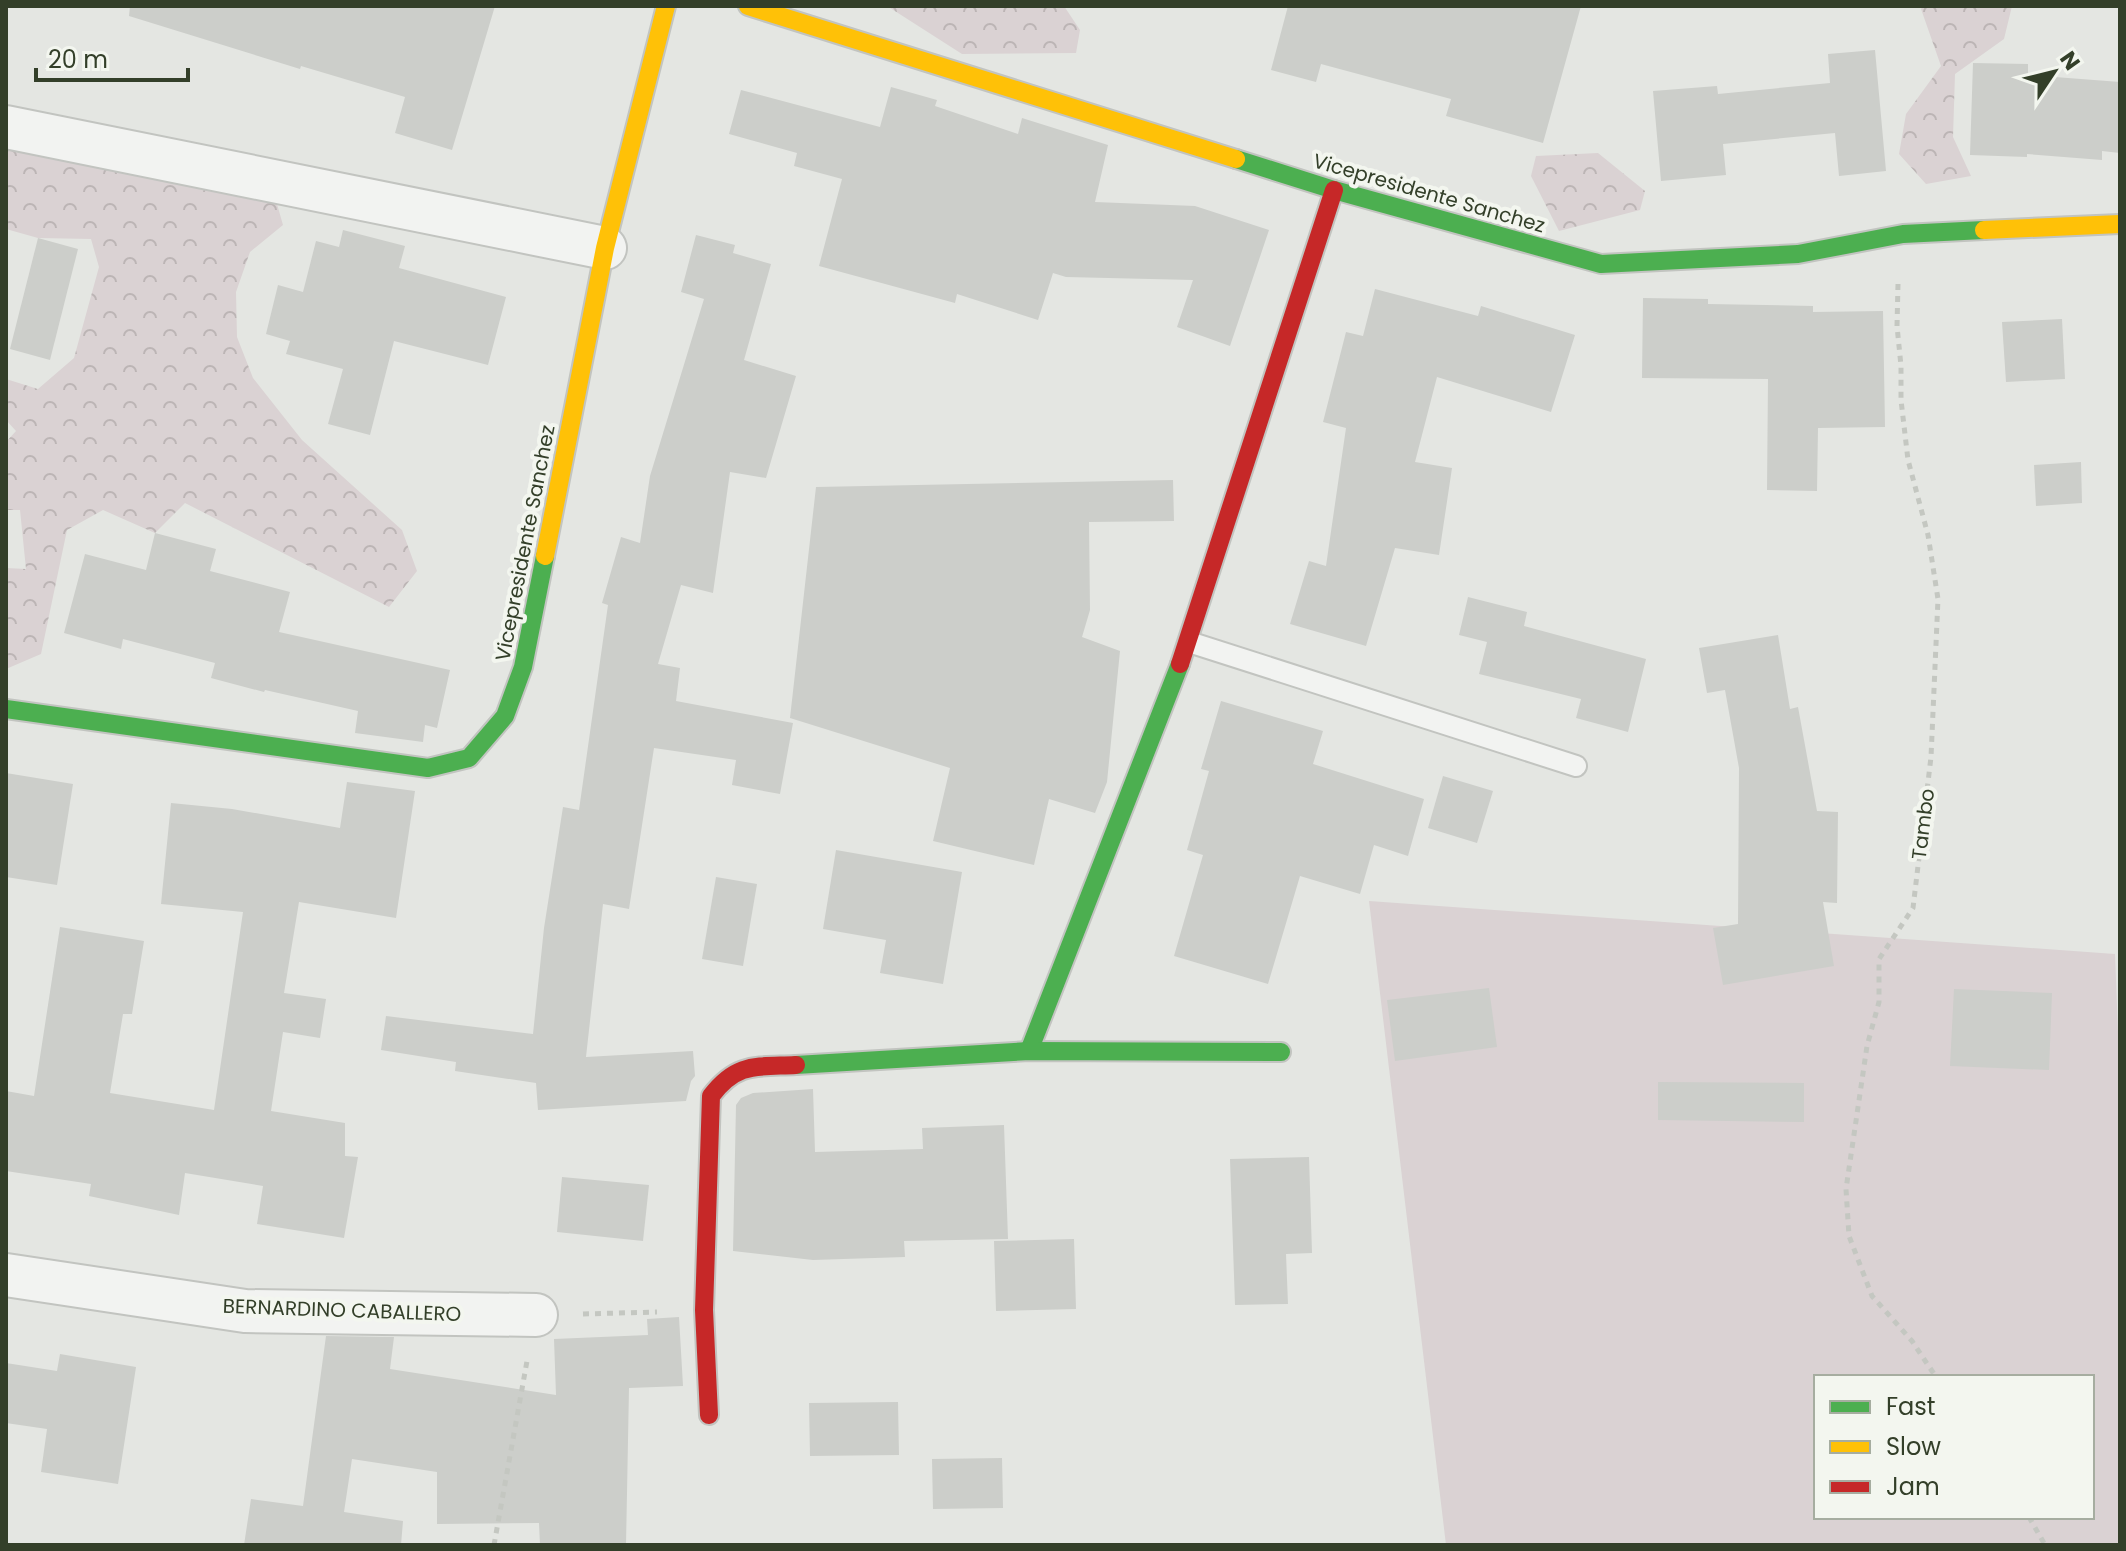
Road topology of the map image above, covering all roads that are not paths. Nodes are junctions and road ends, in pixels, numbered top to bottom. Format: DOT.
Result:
graph roads {
  1 [pos="666,6"];
  2 [pos="748,6"];
  3 [pos="6,127"];
  4 [pos="1334,190"];
  5 [pos="2120,224"];
  6 [pos="605,248"];
  7 [pos="1189,642"];
  8 [pos="6,709"];
  9 [pos="1576,766"];
  10 [pos="1029,1051"];
  11 [pos="1281,1052"];
  12 [pos="6,1275"];
  13 [pos="536,1315"];
  14 [pos="709,1415"];
  1 -- 6 [label="street, Vicepresidente Sanchez"];
  2 -- 4 [label="street, Vicepresidente Sanchez"];
  3 -- 6 [label="street"];
  4 -- 5 [label="street, Vicepresidente Sanchez"];
  4 -- 7 [label="street"];
  6 -- 8 [label="street, Vicepresidente Sanchez"];
  7 -- 9 [label="lane"];
  7 -- 10 [label="street"];
  10 -- 11 [label="street"];
  10 -- 14 [label="street"];
  12 -- 13 [label="street, BERNARDINO CABALLERO"];
}
